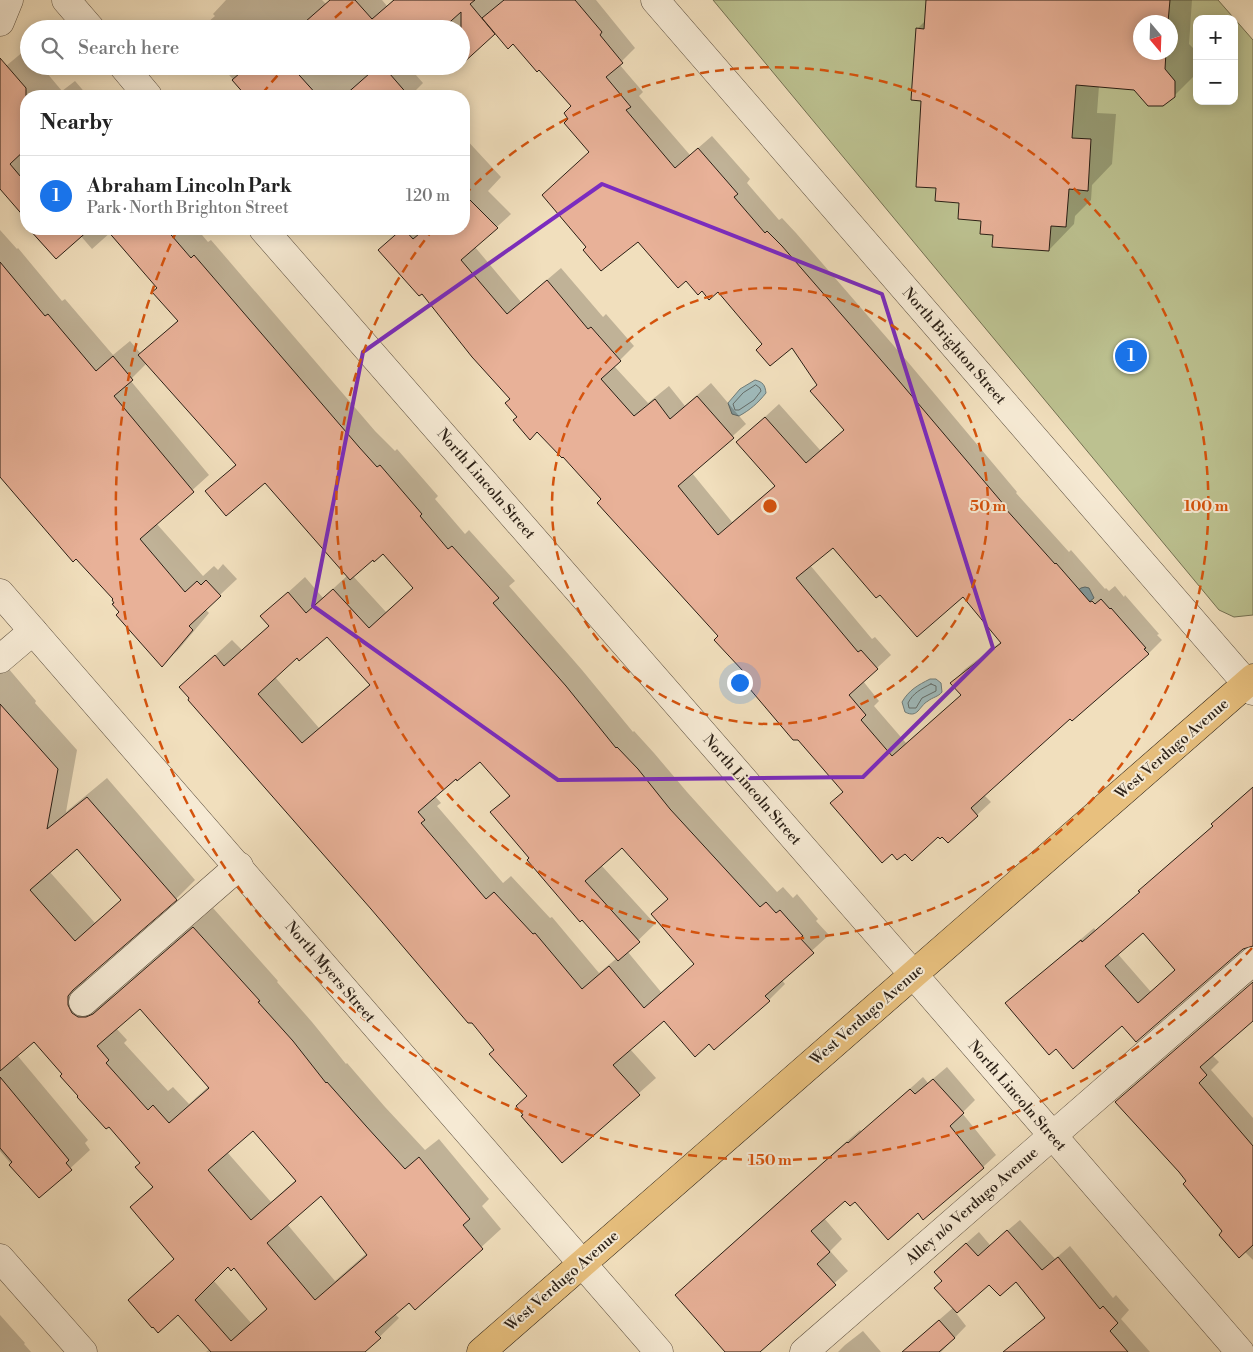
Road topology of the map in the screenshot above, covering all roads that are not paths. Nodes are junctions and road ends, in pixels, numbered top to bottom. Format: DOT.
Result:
graph roads {
  1 [pos="9,0"];
  2 [pos="66,0"];
  3 [pos="655,0"];
  4 [pos="83,20"];
  5 [pos="0,22"];
  6 [pos="130,75"];
  7 [pos="143,90"];
  8 [pos="268,235"];
  9 [pos="0,593"];
  10 [pos="33,631"];
  11 [pos="0,659"];
  12 [pos="1251,685"];
  13 [pos="238,866"];
  14 [pos="1253,961"];
  15 [pos="913,974"];
  16 [pos="83,1002"];
  17 [pos="1052,1136"];
  18 [pos="0,1258"];
  19 [pos="582,1264"];
  20 [pos="83,1352"];
  21 [pos="481,1352"];
  22 [pos="659,1352"];
  23 [pos="804,1352"];
  24 [pos="1240,1352"];
  1 -- 5 [label="street"];
  2 -- 4 [label="street"];
  3 -- 12 [label="street, North Brighton Street"];
  6 -- 7 [label="street"];
  8 -- 15 [label="street, North Lincoln Street"];
  9 -- 10 [label="street, North Myers Street"];
  10 -- 11 [label="street"];
  10 -- 13 [label="street, North Myers Street"];
  12 -- 15 [label="main road, West Verdugo Avenue"];
  13 -- 16 [label="street"];
  13 -- 19 [label="street, North Myers Street"];
  14 -- 17 [label="street, Alley n/o Verdugo Avenue"];
  15 -- 17 [label="street, North Lincoln Street"];
  15 -- 19 [label="main road, West Verdugo Avenue"];
  17 -- 23 [label="street, Alley n/o Verdugo Avenue"];
  17 -- 24 [label="street, North Lincoln Street"];
  18 -- 20 [label="street"];
  19 -- 21 [label="main road, West Verdugo Avenue"];
  19 -- 22 [label="street, North Myers Street"];
}
